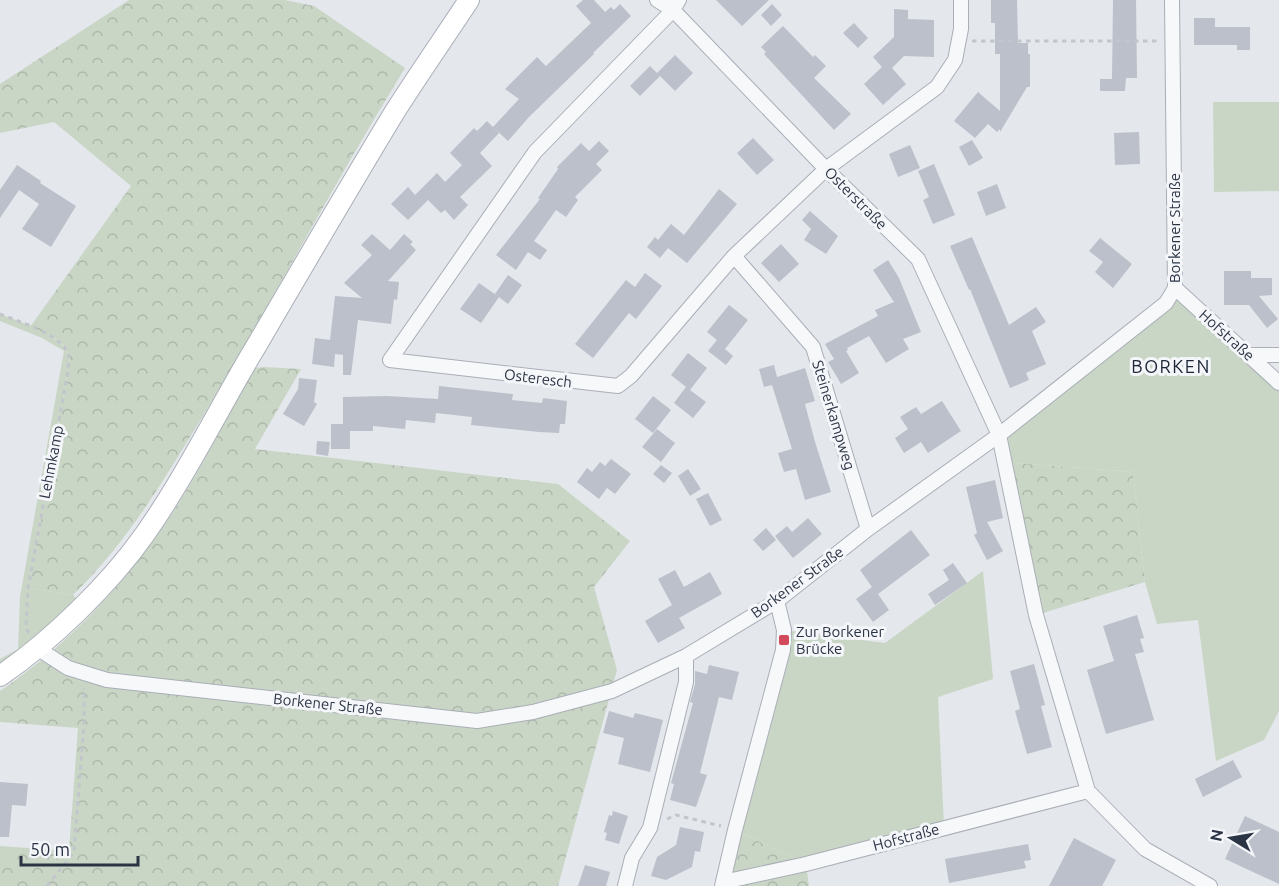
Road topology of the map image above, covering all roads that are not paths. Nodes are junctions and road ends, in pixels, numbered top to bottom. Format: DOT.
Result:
graph roads {
  1 [pos="470,0"];
  2 [pos="657,0"];
  3 [pos="961,0"];
  4 [pos="1172,0"];
  5 [pos="676,5"];
  6 [pos="826,169"];
  7 [pos="734,256"];
  8 [pos="1175,288"];
  9 [pos="1248,354"];
  10 [pos="1279,355"];
  11 [pos="1279,382"];
  12 [pos="999,435"];
  13 [pos="868,529"];
  14 [pos="777,601"];
  15 [pos="37,648"];
  16 [pos="686,656"];
  17 [pos="0,676"];
  18 [pos="1088,791"];
  19 [pos="723,884"];
  20 [pos="625,886"];
  21 [pos="1210,886"];
  1 -- 15 [label="street"];
  2 -- 5 [label="street, Osterstraße"];
  3 -- 6 [label="street, Osteresch"];
  4 -- 8 [label="street, Borkener Straße"];
  5 -- 6 [label="street, Osterstraße"];
  5 -- 7 [label="street, Osteresch"];
  6 -- 7 [label="street, Osteresch"];
  6 -- 12 [label="street, Osterstraße"];
  7 -- 13 [label="street, Steinerkampweg"];
  8 -- 9 [label="street, Hofstraße"];
  8 -- 12 [label="street, Borkener Straße"];
  9 -- 10 [label="street"];
  9 -- 11 [label="street, Hofstraße"];
  12 -- 13 [label="street, Borkener Straße"];
  12 -- 18 [label="street"];
  13 -- 14 [label="street, Borkener Straße"];
  14 -- 16 [label="street, Borkener Straße"];
  14 -- 19 [label="street"];
  15 -- 16 [label="street, Borkener Straße"];
  15 -- 17 [label="street"];
  16 -- 20 [label="street"];
  18 -- 19 [label="street, Hofstraße"];
  18 -- 21 [label="street"];
}
